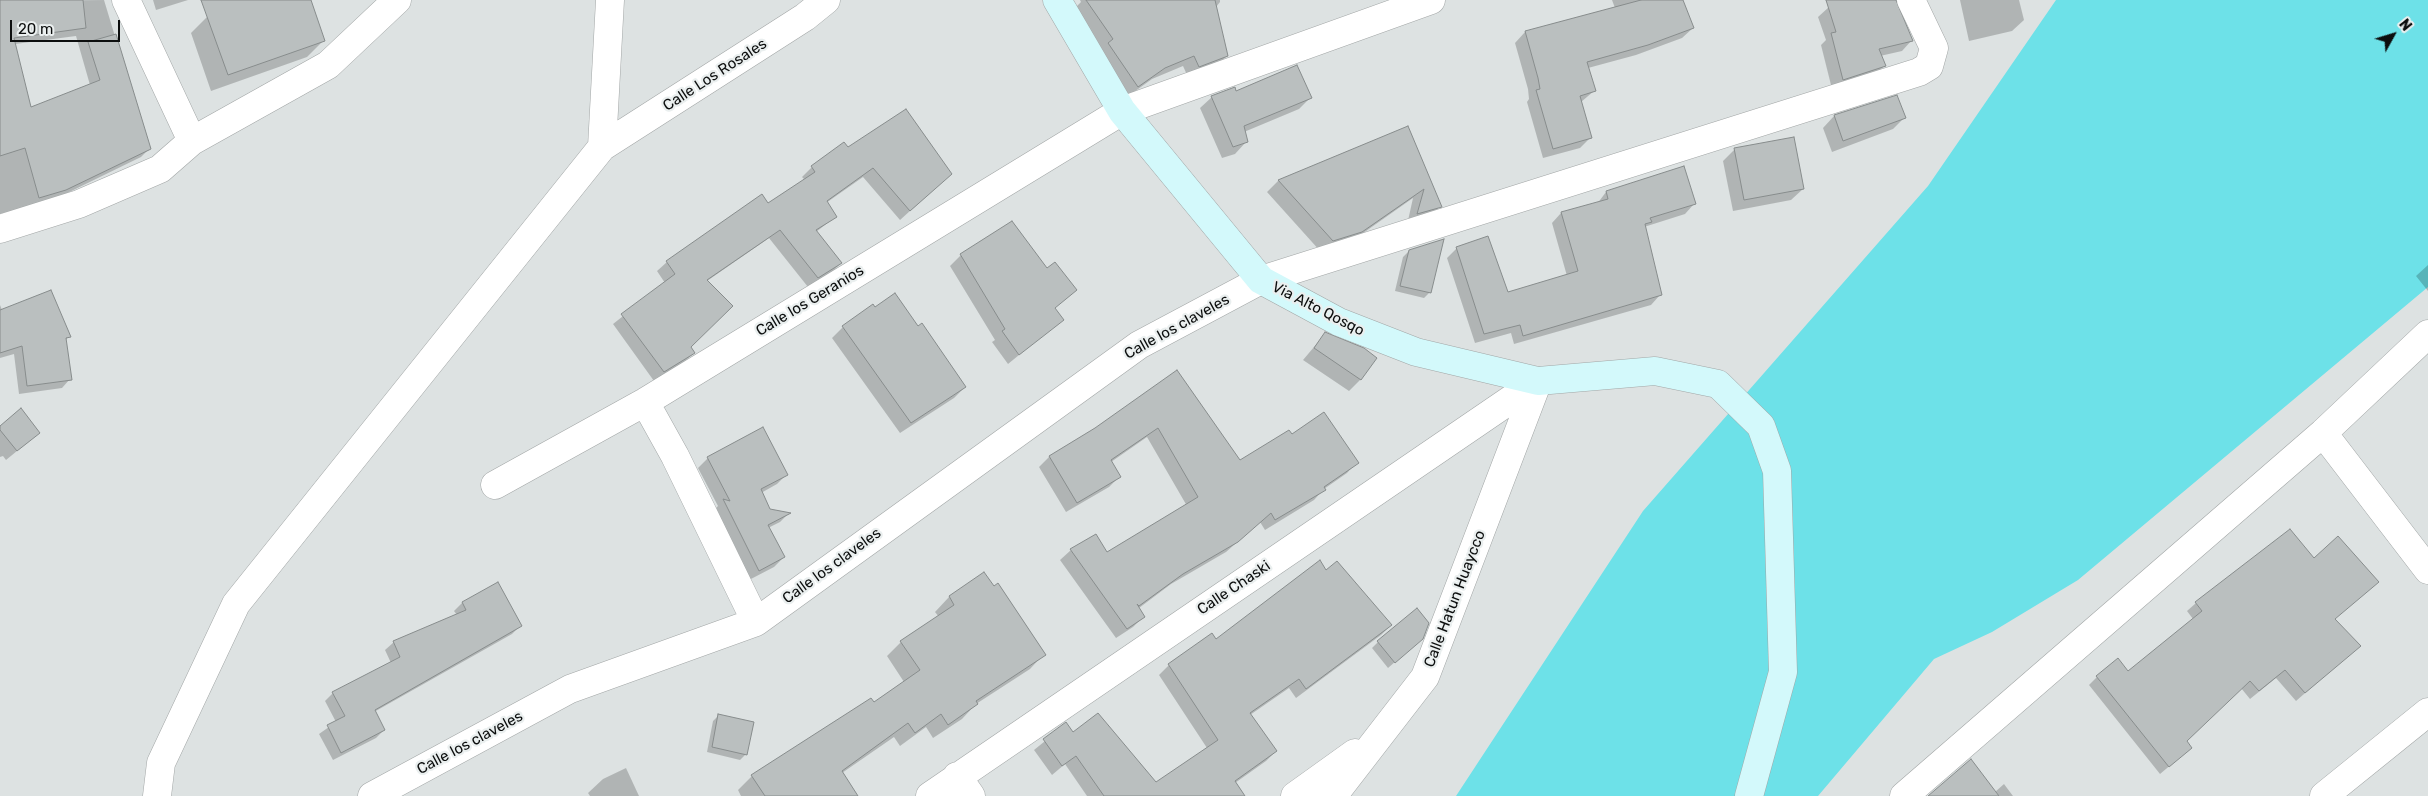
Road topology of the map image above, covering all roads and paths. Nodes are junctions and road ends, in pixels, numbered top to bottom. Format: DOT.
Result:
graph roads {
  1 [pos="126,0"];
  2 [pos="396,0"];
  3 [pos="610,0"];
  4 [pos="826,0"];
  5 [pos="1058,0"];
  6 [pos="1431,0"];
  7 [pos="1911,0"];
  8 [pos="1122,111"];
  9 [pos="192,141"];
  10 [pos="602,147"];
  11 [pos="0,229"];
  12 [pos="1261,280"];
  13 [pos="2428,334"];
  14 [pos="1538,381"];
  15 [pos="645,402"];
  16 [pos="2323,433"];
  17 [pos="495,485"];
  18 [pos="2428,570"];
  19 [pos="756,622"];
  20 [pos="2428,712"];
  21 [pos="1380,736"];
  22 [pos="964,786"];
  23 [pos="157,796"];
  24 [pos="372,796"];
  25 [pos="930,796"];
  26 [pos="1295,796"];
  27 [pos="1333,796"];
  28 [pos="1749,796"];
  29 [pos="1904,796"];
  30 [pos="2324,796"];
  1 -- 9 [label="street"];
  2 -- 9 [label="street"];
  3 -- 10 [label="street"];
  4 -- 10 [label="street, Calle Los Rosales"];
  5 -- 8 [label="street, Via Alto Qosqo"];
  6 -- 8 [label="street, Calle los Geranios"];
  7 -- 12 [label="street, Calle los claveles"];
  8 -- 12 [label="street, Via Alto Qosqo"];
  8 -- 15 [label="street, Calle los Geranios"];
  9 -- 11 [label="street"];
  10 -- 23 [label="street, Calle Los Rosales"];
  12 -- 14 [label="street, Via Alto Qosqo"];
  12 -- 19 [label="street, Calle los claveles"];
  13 -- 16 [label="street"];
  14 -- 21 [label="street, Calle Hatun Huaycco"];
  14 -- 22 [label="street, Calle Chaski"];
  14 -- 28 [label="street, Via Alto Qosqo"];
  15 -- 17 [label="street, Calle los Geranios"];
  15 -- 19 [label="street"];
  16 -- 18 [label="street"];
  16 -- 29 [label="street"];
  19 -- 24 [label="street, Calle los claveles"];
  20 -- 30 [label="street"];
  21 -- 26 [label="street"];
  21 -- 27 [label="street, Calle Hatun Huaycco"];
  22 -- 25 [label="street, Calle Chaski"];
}
